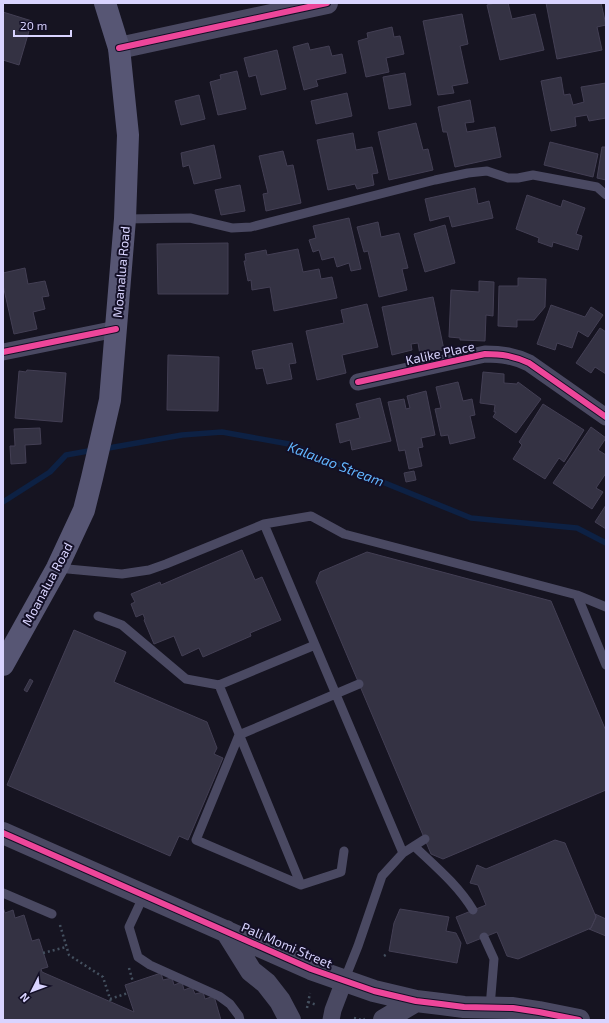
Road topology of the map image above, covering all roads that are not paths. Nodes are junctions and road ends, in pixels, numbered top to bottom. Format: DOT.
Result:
graph roads {
  1 [pos="104,3"];
  2 [pos="327,3"];
  3 [pos="119,48"];
  4 [pos="606,195"];
  5 [pos="125,219"];
  6 [pos="116,329"];
  7 [pos="3,352"];
  8 [pos="358,382"];
  9 [pos="606,417"];
  10 [pos="264,524"];
  11 [pos="57,568"];
  12 [pos="577,595"];
  13 [pos="606,607"];
  14 [pos="98,616"];
  15 [pos="315,645"];
  16 [pos="3,665"];
  17 [pos="606,665"];
  18 [pos="359,684"];
  19 [pos="219,685"];
  20 [pos="336,694"];
  21 [pos="239,735"];
  22 [pos="3,833"];
  23 [pos="425,839"];
  24 [pos="414,846"];
  25 [pos="344,851"];
  26 [pos="404,853"];
  27 [pos="301,885"];
  28 [pos="3,893"];
  29 [pos="144,895"];
  30 [pos="473,910"];
  31 [pos="52,914"];
  32 [pos="226,931"];
  33 [pos="484,937"];
  34 [pos="344,981"];
  35 [pos="416,1001"];
  36 [pos="490,1007"];
  37 [pos="375,1017"];
  38 [pos="240,1020"];
  39 [pos="290,1020"];
  40 [pos="331,1020"];
  41 [pos="579,1020"];
  1 -- 3 [label="main road, Moanalua Road"];
  2 -- 3 [label="street"];
  3 -- 5 [label="main road, Moanalua Road"];
  4 -- 5 [label="lane"];
  5 -- 6 [label="main road, Moanalua Road"];
  6 -- 7 [label="street"];
  6 -- 11 [label="main road, Moanalua Road"];
  8 -- 9 [label="street, Kalike Place"];
  10 -- 11 [label="lane"];
  10 -- 12 [label="lane"];
  10 -- 15 [label="lane"];
  11 -- 16 [label="main road, Moanalua Road"];
  12 -- 13 [label="lane"];
  12 -- 17 [label="lane"];
  14 -- 19 [label="lane"];
  15 -- 19 [label="lane"];
  15 -- 20 [label="lane"];
  18 -- 20 [label="lane"];
  19 -- 21 [label="lane"];
  20 -- 21 [label="lane"];
  20 -- 26 [label="lane"];
  21 -- 27 [label="lane"];
  21 -- 27 [label="lane"];
  22 -- 29 [label="street, Pali Momi Street"];
  23 -- 24 [label="lane"];
  24 -- 26 [label="lane"];
  24 -- 30 [label="lane"];
  25 -- 27 [label="lane"];
  26 -- 34 [label="lane"];
  28 -- 31 [label="lane"];
  29 -- 32 [label="street, Pali Momi Street"];
  29 -- 38 [label="lane"];
  32 -- 34 [label="street, Pali Momi Street"];
  32 -- 39 [label="street"];
  33 -- 36 [label="lane"];
  34 -- 35 [label="street, Pali Momi Street"];
  34 -- 40 [label="street"];
  35 -- 36 [label="street, Pali Momi Street"];
  35 -- 37 [label="street"];
  36 -- 41 [label="street, Pali Momi Street"];
}
